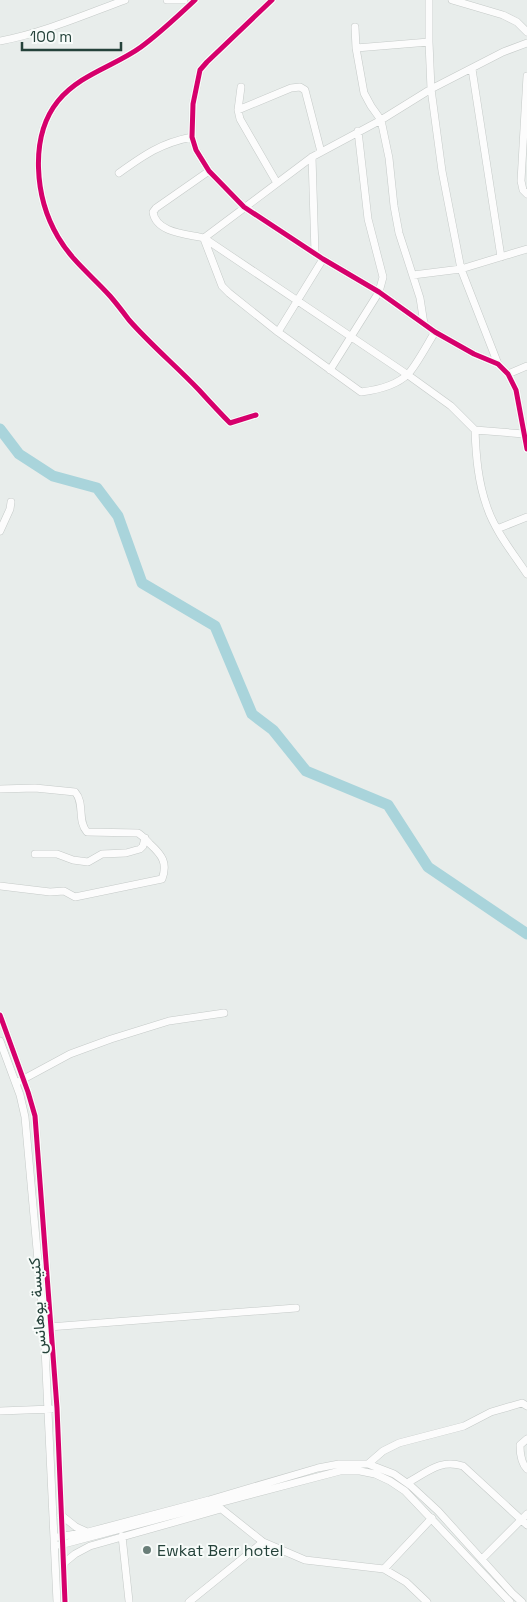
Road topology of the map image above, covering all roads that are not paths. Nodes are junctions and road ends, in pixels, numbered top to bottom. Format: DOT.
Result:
graph roads {
  1 [pos="125,0"];
  2 [pos="167,0"];
  3 [pos="184,0"];
  4 [pos="195,0"];
  5 [pos="272,0"];
  6 [pos="429,0"];
  7 [pos="452,0"];
  8 [pos="355,27"];
  9 [pos="527,32"];
  10 [pos="0,41"];
  11 [pos="429,42"];
  12 [pos="527,43"];
  13 [pos="356,48"];
  14 [pos="472,69"];
  15 [pos="527,76"];
  16 [pos="241,87"];
  17 [pos="431,89"];
  18 [pos="238,110"];
  19 [pos="381,120"];
  20 [pos="358,131"];
  21 [pos="192,137"];
  22 [pos="321,152"];
  23 [pos="312,157"];
  24 [pos="210,171"];
  25 [pos="119,173"];
  26 [pos="277,184"];
  27 [pos="527,194"];
  28 [pos="244,207"];
  29 [pos="204,238"];
  30 [pos="527,249"];
  31 [pos="315,253"];
  32 [pos="502,257"];
  33 [pos="323,259"];
  34 [pos="461,269"];
  35 [pos="413,274"];
  36 [pos="379,292"];
  37 [pos="297,301"];
  38 [pos="424,324"];
  39 [pos="278,332"];
  40 [pos="435,332"];
  41 [pos="351,336"];
  42 [pos="498,364"];
  43 [pos="527,366"];
  44 [pos="330,370"];
  45 [pos="508,374"];
  46 [pos="408,375"];
  47 [pos="256,415"];
  48 [pos="475,430"];
  49 [pos="526,433"];
  50 [pos="527,448"];
  51 [pos="11,502"];
  52 [pos="527,518"];
  53 [pos="497,529"];
  54 [pos="0,531"];
  55 [pos="527,574"];
  56 [pos="0,789"];
  57 [pos="145,838"];
  58 [pos="35,854"];
  59 [pos="0,886"];
  60 [pos="224,1013"];
  61 [pos="0,1015"];
  62 [pos="0,1041"];
  63 [pos="14,1054"];
  64 [pos="7,1061"];
  65 [pos="0,1066"];
  66 [pos="24,1079"];
  67 [pos="15,1082"];
  68 [pos="296,1308"];
  69 [pos="48,1327"];
  70 [pos="525,1403"];
  71 [pos="57,1408"];
  72 [pos="49,1409"];
  73 [pos="0,1411"];
  74 [pos="527,1439"];
  75 [pos="368,1464"];
  76 [pos="527,1470"];
  77 [pos="407,1483"];
  78 [pos="210,1500"];
  79 [pos="219,1507"];
  80 [pos="527,1514"];
  81 [pos="61,1515"];
  82 [pos="432,1518"];
  83 [pos="521,1520"];
  84 [pos="527,1525"];
  85 [pos="88,1532"];
  86 [pos="122,1536"];
  87 [pos="59,1537"];
  88 [pos="263,1542"];
  89 [pos="59,1545"];
  90 [pos="482,1560"];
  91 [pos="64,1563"];
  92 [pos="384,1569"];
  93 [pos="508,1599"];
  94 [pos="129,1601"];
  95 [pos="57,1602"];
  96 [pos="65,1602"];
  97 [pos="189,1602"];
  98 [pos="427,1602"];
  99 [pos="522,1602"];
  1 -- 10 [label="street"];
  2 -- 3 [label="street"];
  4 -- 47 [label="street"];
  5 -- 21 [label="street"];
  6 -- 11 [label="street"];
  7 -- 9 [label="street"];
  8 -- 13 [label="street"];
  11 -- 13 [label="street"];
  11 -- 17 [label="street"];
  12 -- 14 [label="street"];
  13 -- 19 [label="street"];
  14 -- 17 [label="street"];
  14 -- 32 [label="street"];
  15 -- 27 [label="street"];
  16 -- 18 [label="street"];
  17 -- 19 [label="street"];
  17 -- 34 [label="street"];
  18 -- 22 [label="street"];
  18 -- 26 [label="street"];
  19 -- 20 [label="street"];
  19 -- 35 [label="street"];
  20 -- 22 [label="street"];
  20 -- 36 [label="street"];
  21 -- 24 [label="street"];
  21 -- 25 [label="street"];
  22 -- 23 [label="street"];
  23 -- 26 [label="street"];
  23 -- 31 [label="street"];
  24 -- 28 [label="street"];
  24 -- 29 [label="street"];
  26 -- 28 [label="street"];
  28 -- 29 [label="street"];
  28 -- 31 [label="street"];
  29 -- 37 [label="street"];
  29 -- 39 [label="street"];
  30 -- 32 [label="street"];
  31 -- 33 [label="street"];
  32 -- 34 [label="street"];
  33 -- 36 [label="street"];
  33 -- 37 [label="street"];
  34 -- 35 [label="street"];
  34 -- 42 [label="street"];
  35 -- 38 [label="street"];
  36 -- 38 [label="street"];
  36 -- 41 [label="street"];
  37 -- 39 [label="street"];
  37 -- 41 [label="street"];
  38 -- 40 [label="street"];
  39 -- 44 [label="street"];
  40 -- 42 [label="street"];
  40 -- 46 [label="street"];
  41 -- 44 [label="street"];
  41 -- 46 [label="street"];
  42 -- 45 [label="street"];
  43 -- 45 [label="street"];
  44 -- 46 [label="street"];
  45 -- 49 [label="street"];
  46 -- 48 [label="street"];
  48 -- 49 [label="street"];
  48 -- 53 [label="street"];
  49 -- 50 [label="street"];
  51 -- 54 [label="street"];
  52 -- 53 [label="street"];
  53 -- 55 [label="street"];
  56 -- 57 [label="street"];
  57 -- 58 [label="street"];
  57 -- 59 [label="street"];
  60 -- 66 [label="street"];
  61 -- 63 [label="street, كنيسة يوهانس"];
  62 -- 64 [label="street"];
  63 -- 64 [label="street"];
  63 -- 66 [label="street, كنيسة يوهانس"];
  64 -- 65 [label="street"];
  64 -- 67 [label="street"];
  66 -- 67 [label="street"];
  66 -- 69 [label="street, كنيسة يوهانس"];
  67 -- 69 [label="street"];
  68 -- 69 [label="street"];
  69 -- 71 [label="street, كنيسة يوهانس"];
  69 -- 72 [label="street"];
  70 -- 75 [label="street"];
  71 -- 72 [label="street"];
  71 -- 81 [label="street, كنيسة يوهانس"];
  72 -- 73 [label="street"];
  72 -- 87 [label="street"];
  74 -- 76 [label="street"];
  75 -- 77 [label="street"];
  75 -- 78 [label="street"];
  77 -- 83 [label="street"];
  77 -- 90 [label="street"];
  78 -- 79 [label="street"];
  78 -- 85 [label="street"];
  79 -- 82 [label="street"];
  79 -- 86 [label="street"];
  79 -- 88 [label="street"];
  79 -- 89 [label="street"];
  80 -- 83 [label="street"];
  81 -- 85 [label="street"];
  81 -- 87 [label="street, كنيسة يوهانس"];
  82 -- 92 [label="street"];
  82 -- 93 [label="street"];
  83 -- 84 [label="street"];
  83 -- 90 [label="street"];
  85 -- 87 [label="street"];
  86 -- 91 [label="street"];
  86 -- 94 [label="street"];
  87 -- 89 [label="street"];
  88 -- 92 [label="street"];
  88 -- 97 [label="street"];
  89 -- 91 [label="street"];
  89 -- 95 [label="street"];
  90 -- 93 [label="street"];
  91 -- 96 [label="street"];
  92 -- 98 [label="street"];
  93 -- 99 [label="street"];
}
